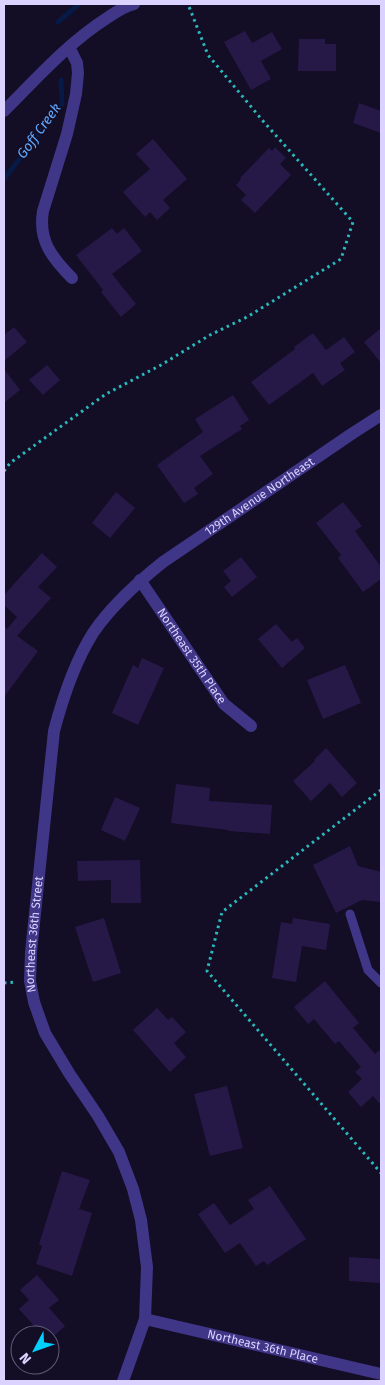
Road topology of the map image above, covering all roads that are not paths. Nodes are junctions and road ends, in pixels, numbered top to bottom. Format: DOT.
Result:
graph roads {
  1 [pos="134,4"];
  2 [pos="69,47"];
  3 [pos="4,111"];
  4 [pos="72,278"];
  5 [pos="381,416"];
  6 [pos="140,580"];
  7 [pos="251,726"];
  8 [pos="350,914"];
  9 [pos="381,983"];
  10 [pos="145,1319"];
  11 [pos="381,1374"];
  12 [pos="122,1381"];
  1 -- 2 [label="street"];
  2 -- 3 [label="street"];
  2 -- 4 [label="street"];
  5 -- 6 [label="street, 129th Avenue Northeast"];
  6 -- 7 [label="street, Northeast 35th Place"];
  6 -- 10 [label="street, Northeast 36th Street"];
  8 -- 9 [label="lane"];
  10 -- 11 [label="street, Northeast 36th Place"];
  10 -- 12 [label="street, Northeast 36th Street"];
}
